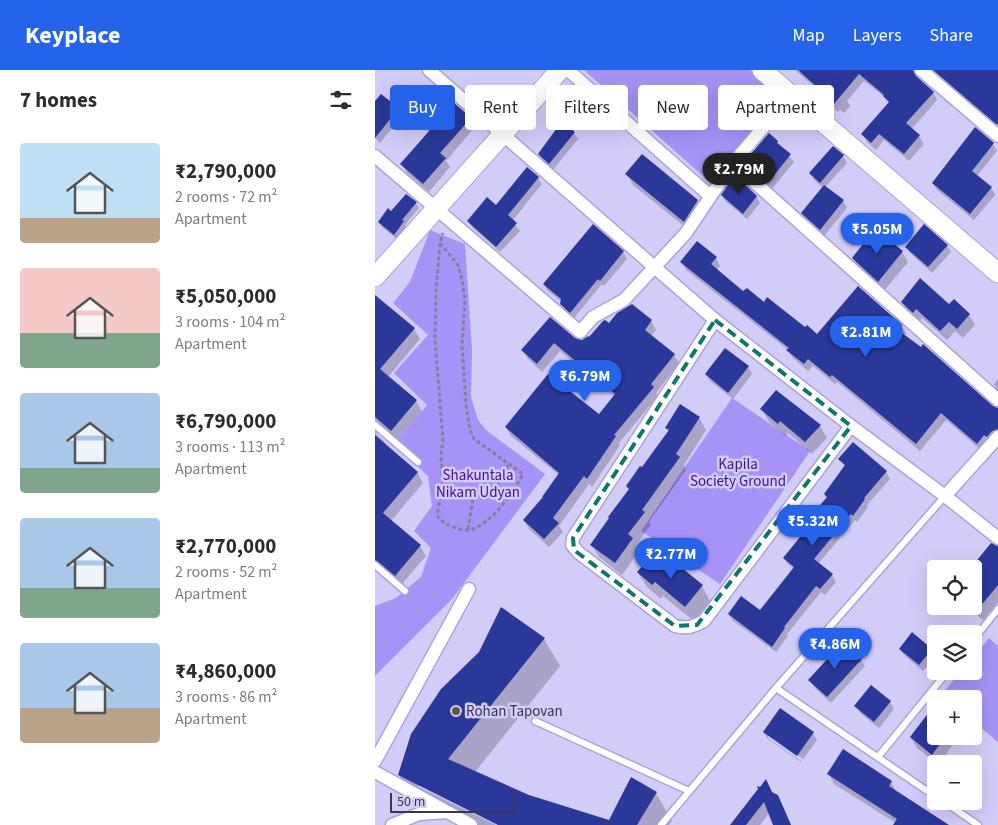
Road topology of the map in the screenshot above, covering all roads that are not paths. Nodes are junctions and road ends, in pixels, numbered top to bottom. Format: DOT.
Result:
graph roads {
  1 [pos="429,70"];
  2 [pos="560,70"];
  3 [pos="568,70"];
  4 [pos="762,70"];
  5 [pos="921,70"];
  6 [pos="779,85"];
  7 [pos="761,130"];
  8 [pos="832,130"];
  9 [pos="503,134"];
  10 [pos="998,136"];
  11 [pos="375,156"];
  12 [pos="733,162"];
  13 [pos="711,196"];
  14 [pos="441,213"];
  15 [pos="654,267"];
  16 [pos="998,273"];
  17 [pos="375,277"];
  18 [pos="715,320"];
  19 [pos="998,400"];
  20 [pos="375,425"];
  21 [pos="851,426"];
  22 [pos="998,437"];
  23 [pos="418,462"];
  24 [pos="945,496"];
  25 [pos="998,538"];
  26 [pos="375,565"];
  27 [pos="469,589"];
  28 [pos="405,591"];
  29 [pos="998,609"];
  30 [pos="982,629"];
  31 [pos="941,680"];
  32 [pos="776,688"];
  33 [pos="535,721"];
  34 [pos="878,757"];
  35 [pos="375,761"];
  36 [pos="375,772"];
  37 [pos="689,791"];
  38 [pos="927,791"];
  39 [pos="956,810"];
  40 [pos="447,812"];
  41 [pos="392,825"];
  42 [pos="471,825"];
  43 [pos="661,825"];
  44 [pos="978,825"];
  1 -- 9 [label="street"];
  2 -- 9 [label="street"];
  3 -- 13 [label="street"];
  4 -- 6 [label="street"];
  5 -- 10 [label="street"];
  7 -- 12 [label="street"];
  8 -- 16 [label="street"];
  9 -- 14 [label="street"];
  9 -- 15 [label="street"];
  11 -- 14 [label="street"];
  12 -- 13 [label="street"];
  12 -- 19 [label="street"];
  13 -- 15 [label="street"];
  14 -- 15 [label="street"];
  14 -- 17 [label="street"];
  15 -- 18 [label="street"];
  18 -- 21 [label="street"];
  18 -- 21 [label="street"];
  20 -- 23 [label="lane"];
  21 -- 24 [label="street"];
  22 -- 24 [label="street"];
  24 -- 25 [label="street"];
  24 -- 32 [label="lane"];
  26 -- 28 [label="lane"];
  27 -- 35 [label="street"];
  29 -- 30 [label="lane"];
  31 -- 34 [label="lane"];
  32 -- 34 [label="lane"];
  32 -- 37 [label="lane"];
  33 -- 37 [label="lane"];
  34 -- 38 [label="lane"];
  36 -- 40 [label="street"];
  37 -- 43 [label="lane"];
  39 -- 44 [label="lane"];
  40 -- 41 [label="street"];
  40 -- 42 [label="street"];
}
